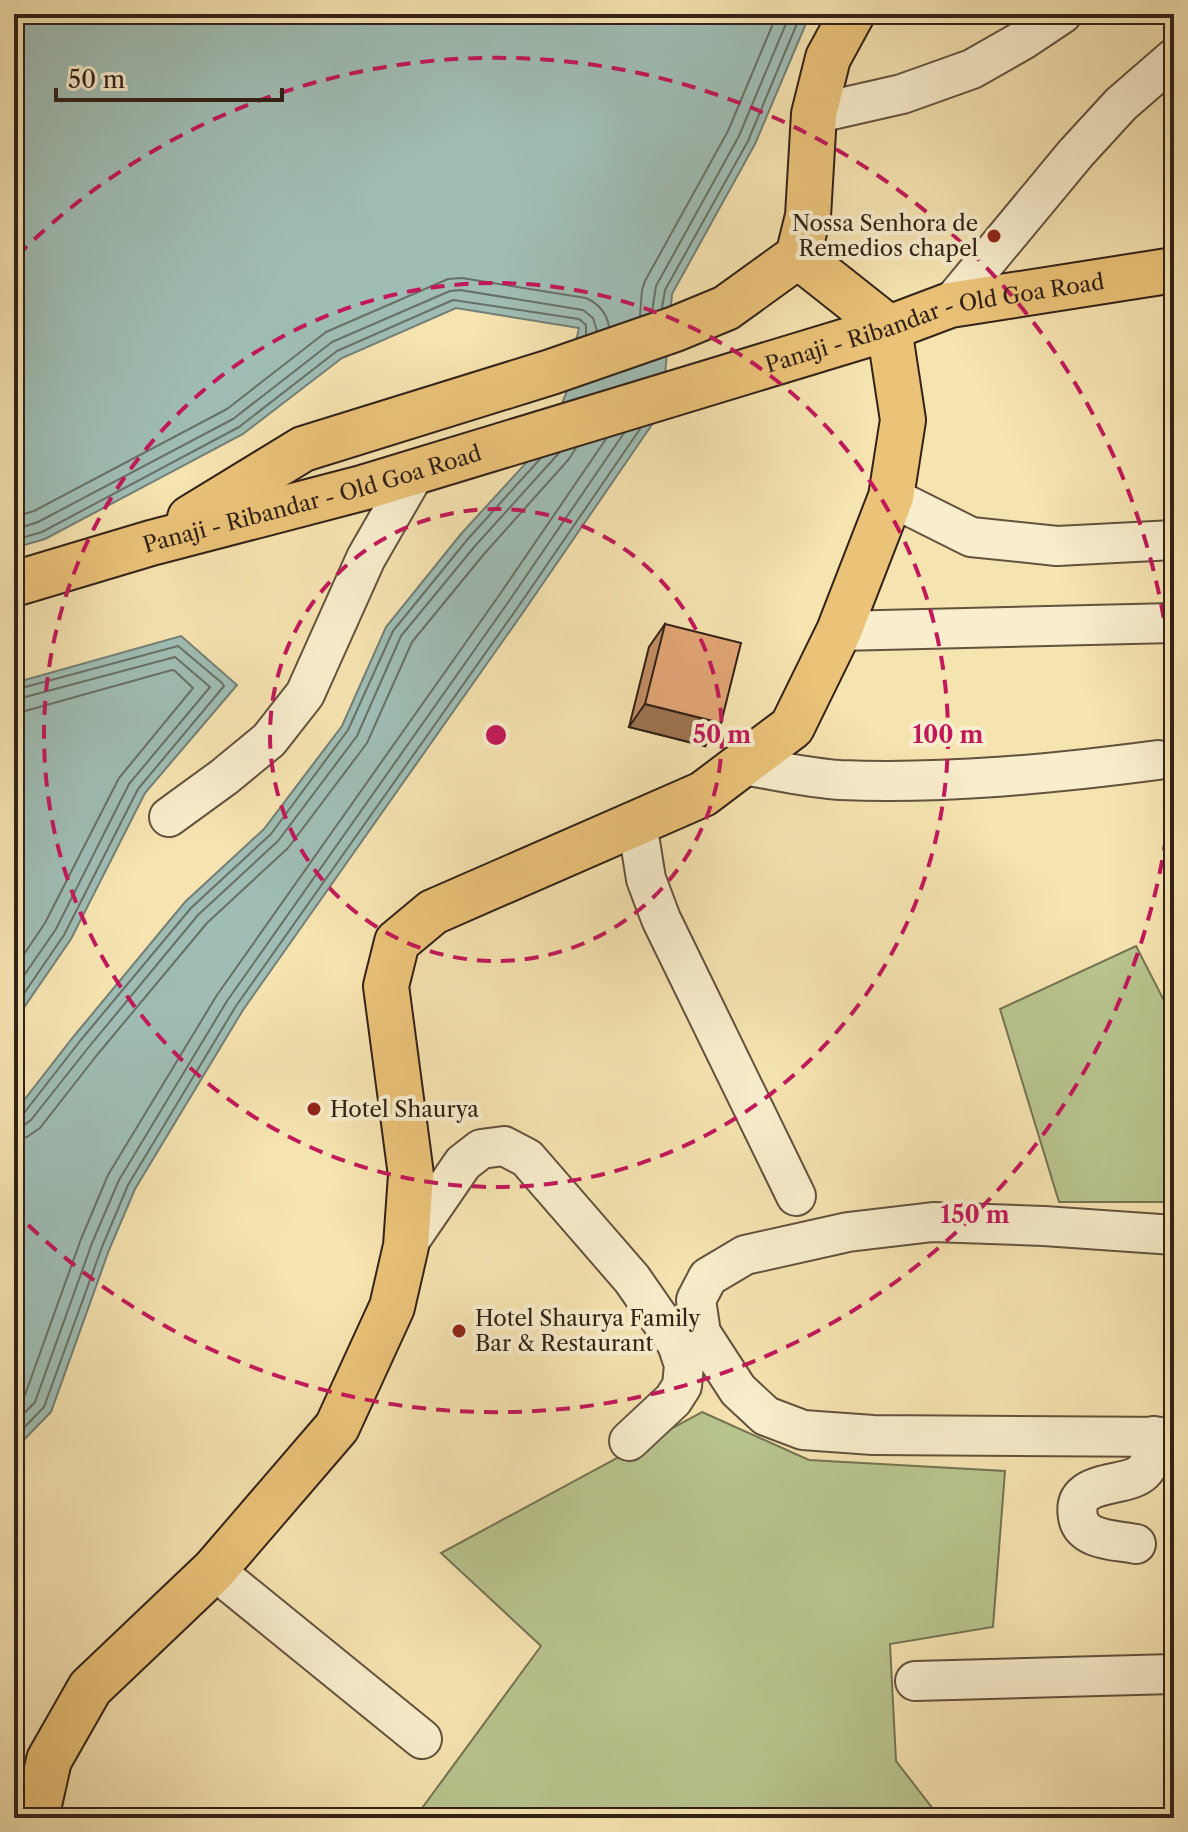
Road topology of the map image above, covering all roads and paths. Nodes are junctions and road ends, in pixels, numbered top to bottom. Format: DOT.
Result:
graph roads {
  1 [pos="852,14"];
  2 [pos="1062,14"];
  3 [pos="1174,58"];
  4 [pos="814,114"];
  5 [pos="798,256"];
  6 [pos="1174,270"];
  7 [pos="950,305"];
  8 [pos="889,328"];
  9 [pos="416,471"];
  10 [pos="891,497"];
  11 [pos="1174,540"];
  12 [pos="151,543"];
  13 [pos="14,584"];
  14 [pos="1174,623"];
  15 [pos="839,631"];
  16 [pos="1158,760"];
  17 [pos="743,765"];
  18 [pos="169,817"];
  19 [pos="637,823"];
  20 [pos="796,1196"];
  21 [pos="1174,1235"];
  22 [pos="406,1246"];
  23 [pos="1164,1436"];
  24 [pos="629,1441"];
  25 [pos="1136,1544"];
  26 [pos="214,1570"];
  27 [pos="1174,1674"];
  28 [pos="915,1681"];
  29 [pos="422,1739"];
  30 [pos="36,1818"];
  1 -- 4 [label="main road"];
  2 -- 4 [label="street"];
  3 -- 7 [label="street"];
  4 -- 5 [label="main road"];
  5 -- 8 [label="main road"];
  5 -- 12 [label="main road, Panaji - Ribandar - Old Goa Road"];
  6 -- 7 [label="main road, Panaji - Ribandar - Old Goa Road"];
  7 -- 8 [label="main road, Panaji - Ribandar - Old Goa Road"];
  8 -- 9 [label="main road, Panaji - Ribandar - Old Goa Road"];
  8 -- 10 [label="main road"];
  9 -- 12 [label="main road, Panaji - Ribandar - Old Goa Road"];
  9 -- 18 [label="street"];
  10 -- 11 [label="street"];
  10 -- 15 [label="main road"];
  12 -- 13 [label="main road"];
  14 -- 15 [label="street"];
  15 -- 17 [label="main road"];
  16 -- 17 [label="street"];
  17 -- 19 [label="main road"];
  19 -- 20 [label="street"];
  19 -- 22 [label="main road"];
  21 -- 23 [label="street"];
  22 -- 24 [label="street"];
  22 -- 26 [label="main road"];
  23 -- 25 [label="street"];
  26 -- 29 [label="street"];
  26 -- 30 [label="main road"];
  27 -- 28 [label="street"];
}
